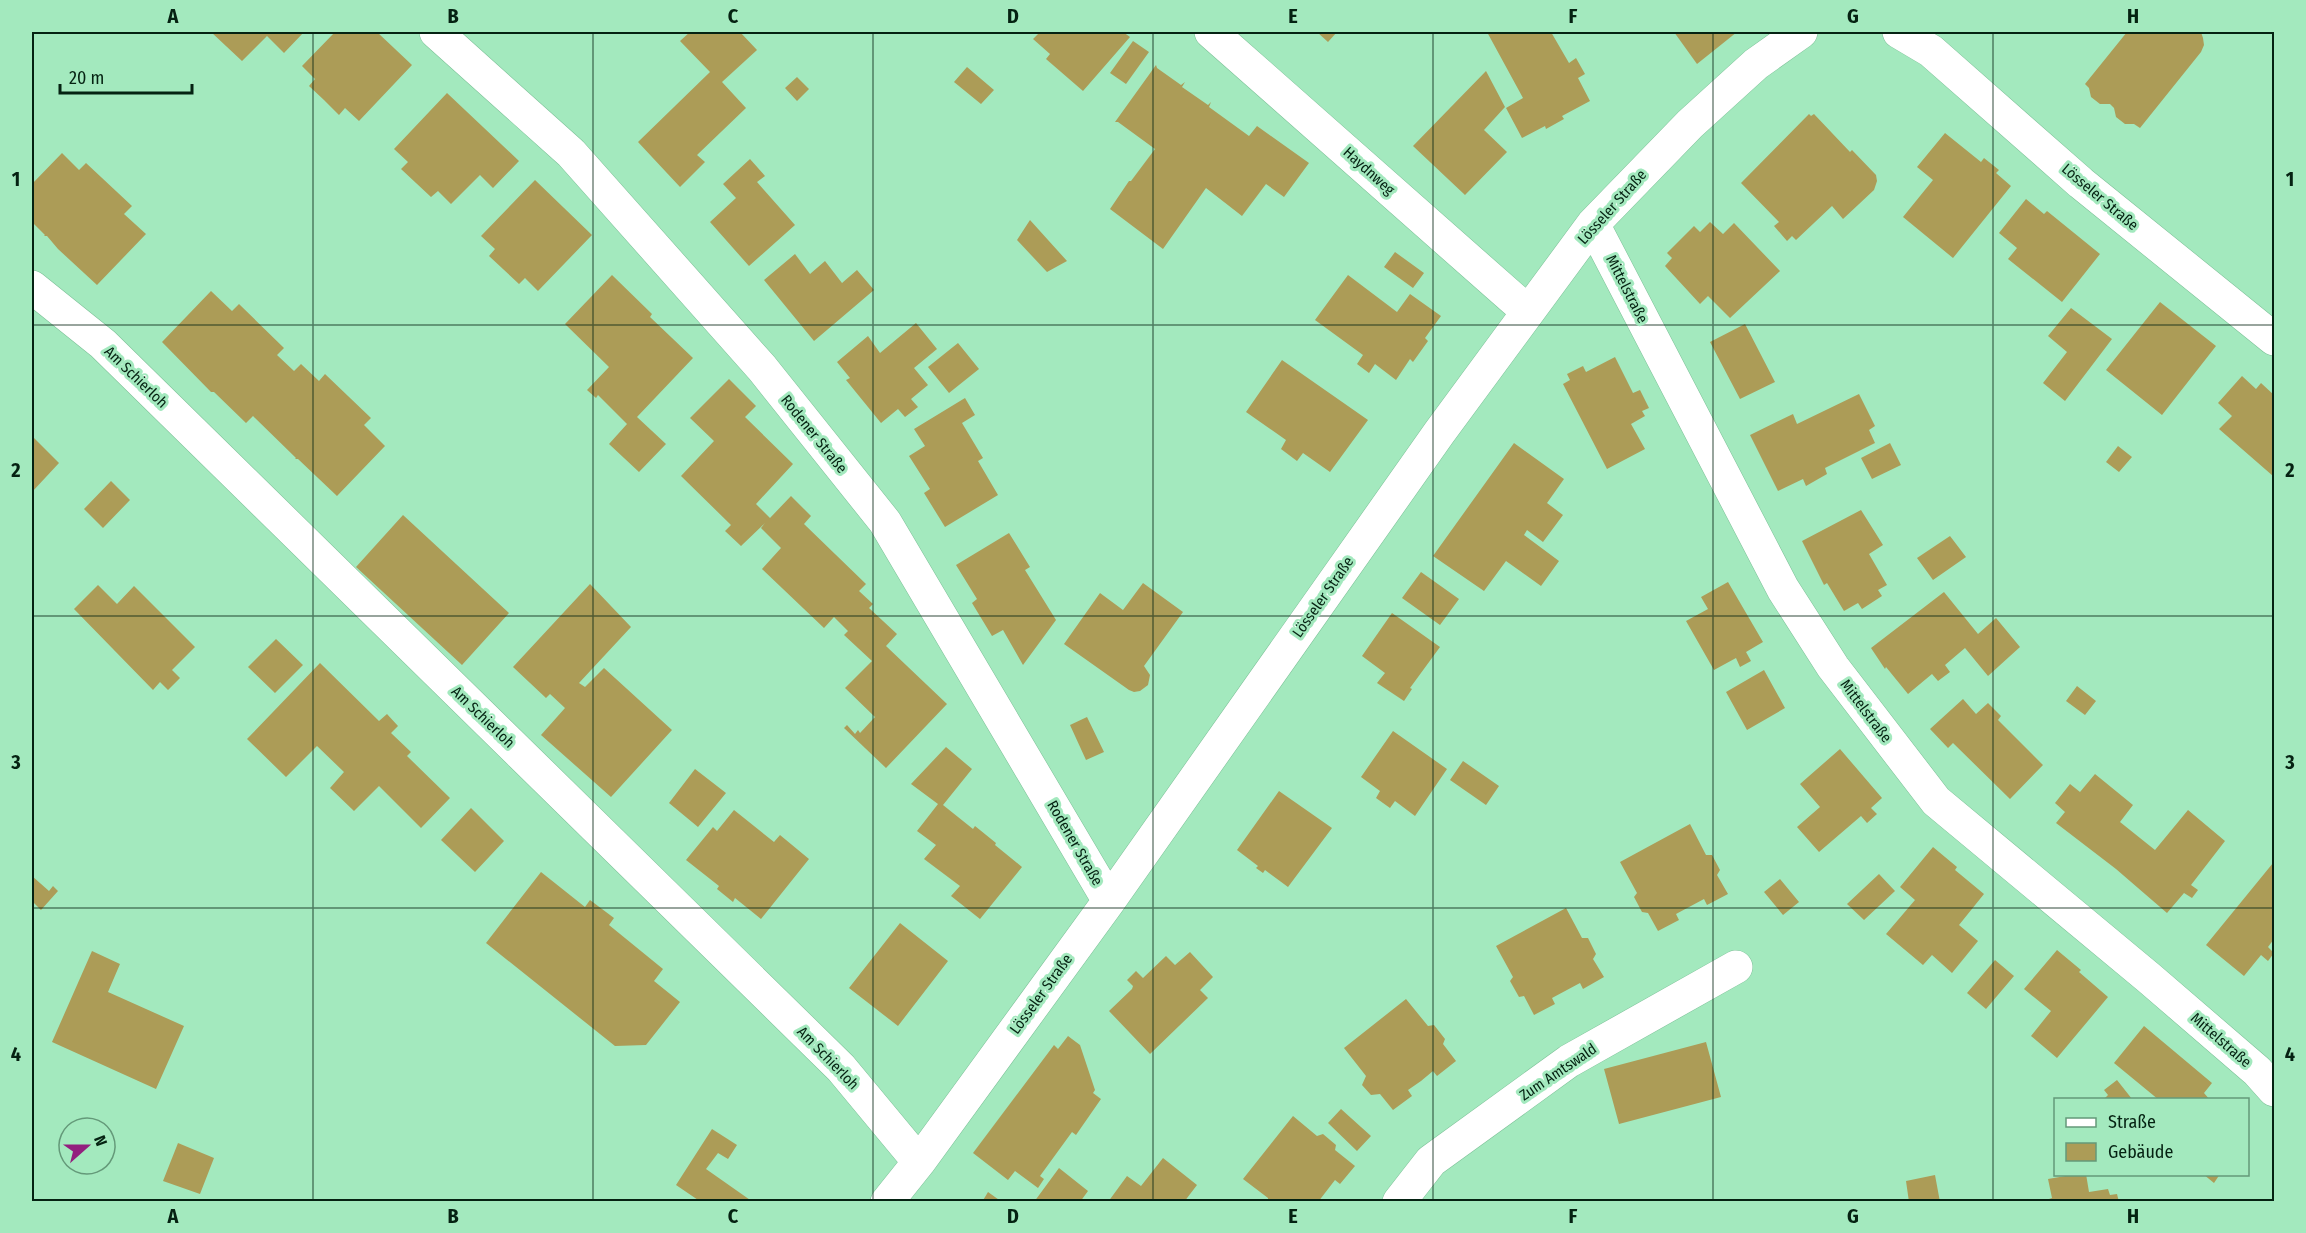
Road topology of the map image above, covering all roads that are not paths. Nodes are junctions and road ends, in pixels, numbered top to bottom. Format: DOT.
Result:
graph roads {
  1 [pos="436,32"];
  2 [pos="1211,32"];
  3 [pos="1801,32"];
  4 [pos="1899,32"];
  5 [pos="1593,224"];
  6 [pos="32,287"];
  7 [pos="1527,311"];
  8 [pos="2274,339"];
  9 [pos="1109,901"];
  10 [pos="1736,967"];
  11 [pos="2274,1090"];
  12 [pos="919,1162"];
  13 [pos="887,1202"];
  14 [pos="1399,1202"];
  1 -- 9 [label="street, Rodener Straße"];
  2 -- 7 [label="street, Haydnweg"];
  3 -- 5 [label="street, Lösseler Straße"];
  4 -- 8 [label="street, Lösseler Straße"];
  5 -- 7 [label="street, Lösseler Straße"];
  5 -- 11 [label="street, Mittelstraße"];
  6 -- 12 [label="street, Am Schierloh"];
  7 -- 9 [label="street, Lösseler Straße"];
  9 -- 12 [label="street, Lösseler Straße"];
  10 -- 14 [label="street, Zum Amtswald"];
  12 -- 13 [label="street, Lösseler Straße"];
}
